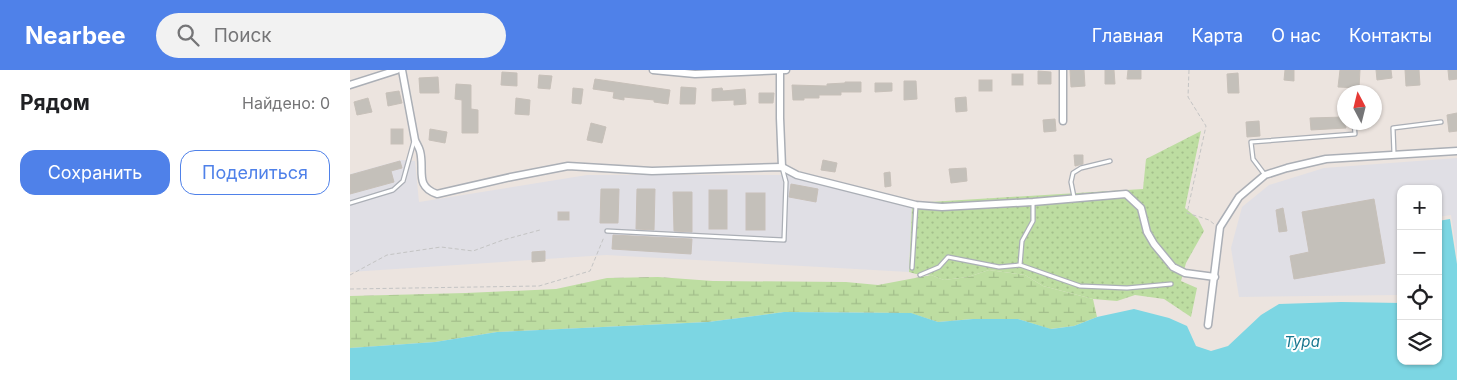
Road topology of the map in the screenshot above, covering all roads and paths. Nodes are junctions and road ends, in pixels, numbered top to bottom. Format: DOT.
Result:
graph roads {
  1 [pos="397,70"];
  2 [pos="402,70"];
  3 [pos="653,70"];
  4 [pos="780,70"];
  5 [pos="786,70"];
  6 [pos="1063,70"];
  7 [pos="1189,70"];
  8 [pos="350,85"];
  9 [pos="1063,121"];
  10 [pos="1441,122"];
  11 [pos="1355,130"];
  12 [pos="414,140"];
  13 [pos="1457,151"];
  14 [pos="1394,154"];
  15 [pos="1110,161"];
  16 [pos="782,167"];
  17 [pos="1265,175"];
  18 [pos="1074,198"];
  19 [pos="1033,202"];
  20 [pos="350,203"];
  21 [pos="916,205"];
  22 [pos="1220,228"];
  23 [pos="540,230"];
  24 [pos="607,231"];
  25 [pos="1020,265"];
  26 [pos="912,268"];
  27 [pos="350,275"];
  28 [pos="920,275"];
  29 [pos="1215,277"];
  30 [pos="1171,284"];
  31 [pos="350,289"];
  32 [pos="1208,325"];
  1 -- 8 [label="street"];
  2 -- 12 [label="street"];
  3 -- 4 [label="street"];
  4 -- 5 [label="street"];
  4 -- 16 [label="street"];
  6 -- 9 [label="street"];
  7 -- 22 [label="path"];
  10 -- 14 [label="lane"];
  11 -- 17 [label="lane"];
  12 -- 16 [label="street"];
  12 -- 20 [label="lane"];
  13 -- 14 [label="street"];
  14 -- 17 [label="street"];
  15 -- 18 [label="lane"];
  16 -- 21 [label="street"];
  16 -- 24 [label="lane"];
  17 -- 22 [label="street"];
  18 -- 19 [label="street"];
  18 -- 29 [label="street"];
  19 -- 21 [label="street"];
  19 -- 25 [label="lane"];
  21 -- 26 [label="lane"];
  22 -- 29 [label="street"];
  23 -- 27 [label="path"];
  24 -- 31 [label="path"];
  25 -- 28 [label="lane"];
  25 -- 30 [label="lane"];
  29 -- 32 [label="street"];
}
